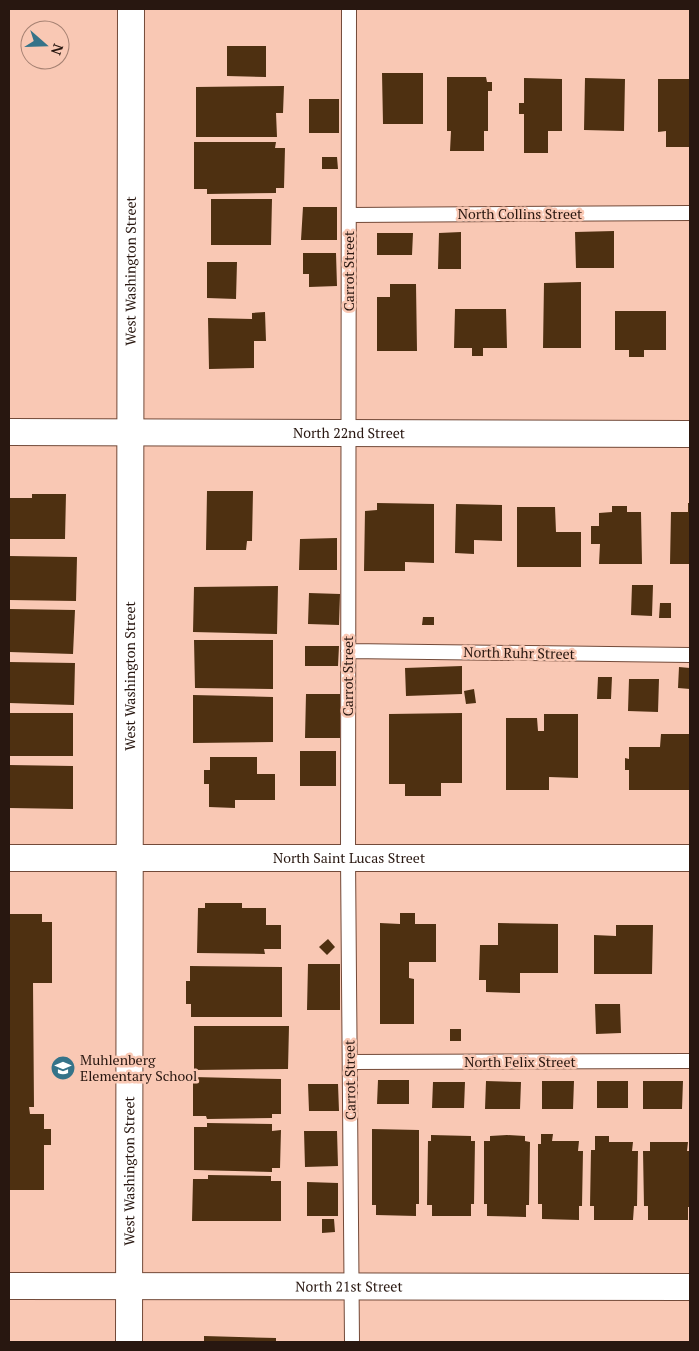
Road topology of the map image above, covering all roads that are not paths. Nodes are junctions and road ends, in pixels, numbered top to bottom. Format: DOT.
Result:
graph roads {
  1 [pos="131,9"];
  2 [pos="349,9"];
  3 [pos="690,213"];
  4 [pos="349,214"];
  5 [pos="9,432"];
  6 [pos="129,432"];
  7 [pos="349,433"];
  8 [pos="690,434"];
  9 [pos="348,651"];
  10 [pos="690,655"];
  11 [pos="9,858"];
  12 [pos="130,858"];
  13 [pos="348,858"];
  14 [pos="690,858"];
  15 [pos="350,1062"];
  16 [pos="690,1062"];
  17 [pos="9,1286"];
  18 [pos="128,1286"];
  19 [pos="352,1286"];
  20 [pos="690,1287"];
  21 [pos="128,1342"];
  22 [pos="352,1342"];
  1 -- 6 [label="street, West Washington Street"];
  2 -- 4 [label="lane, Carrot Street"];
  3 -- 4 [label="lane, North Collins Street"];
  4 -- 7 [label="lane, Carrot Street"];
  5 -- 6 [label="street, North 22nd Street"];
  6 -- 7 [label="street, North 22nd Street"];
  6 -- 12 [label="street, West Washington Street"];
  7 -- 8 [label="street, North 22nd Street"];
  7 -- 9 [label="lane, Carrot Street"];
  9 -- 10 [label="lane, North Ruhr Street"];
  9 -- 13 [label="lane, Carrot Street"];
  11 -- 12 [label="street, North Saint Lucas Street"];
  12 -- 13 [label="street, North Saint Lucas Street"];
  12 -- 18 [label="street, West Washington Street"];
  13 -- 14 [label="street, North Saint Lucas Street"];
  13 -- 15 [label="lane, Carrot Street"];
  15 -- 16 [label="lane, North Felix Street"];
  15 -- 19 [label="lane, Carrot Street"];
  17 -- 18 [label="street, North 21st Street"];
  18 -- 19 [label="street, North 21st Street"];
  18 -- 21 [label="street, West Washington Street"];
  19 -- 20 [label="street, North 21st Street"];
  19 -- 22 [label="lane, Carrot Street"];
}
